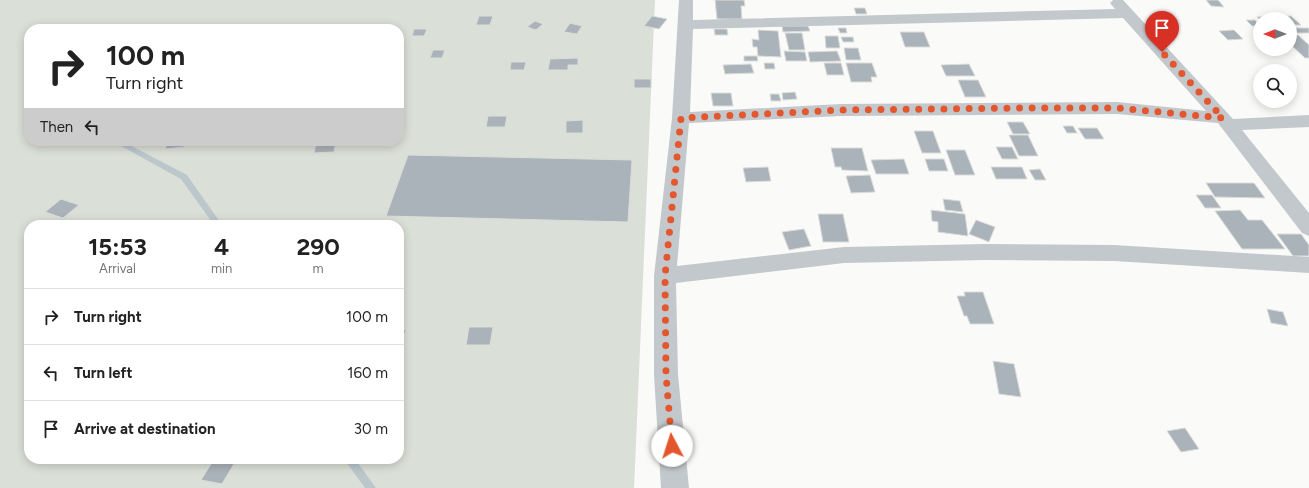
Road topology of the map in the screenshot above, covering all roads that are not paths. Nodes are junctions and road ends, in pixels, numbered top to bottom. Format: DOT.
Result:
graph roads {
  1 [pos="686,0"];
  2 [pos="1116,0"];
  3 [pos="1127,13"];
  4 [pos="685,25"];
  5 [pos="681,118"];
  6 [pos="1226,121"];
  7 [pos="1309,121"];
  8 [pos="1309,228"];
  9 [pos="1309,264"];
  10 [pos="665,276"];
  11 [pos="675,488"];
  1 -- 4 [label="street"];
  2 -- 3 [label="street"];
  3 -- 4 [label="street"];
  3 -- 6 [label="street"];
  4 -- 5 [label="street"];
  5 -- 6 [label="street"];
  5 -- 10 [label="street"];
  6 -- 7 [label="street"];
  6 -- 8 [label="street"];
  9 -- 10 [label="street"];
  10 -- 11 [label="street"];
}
